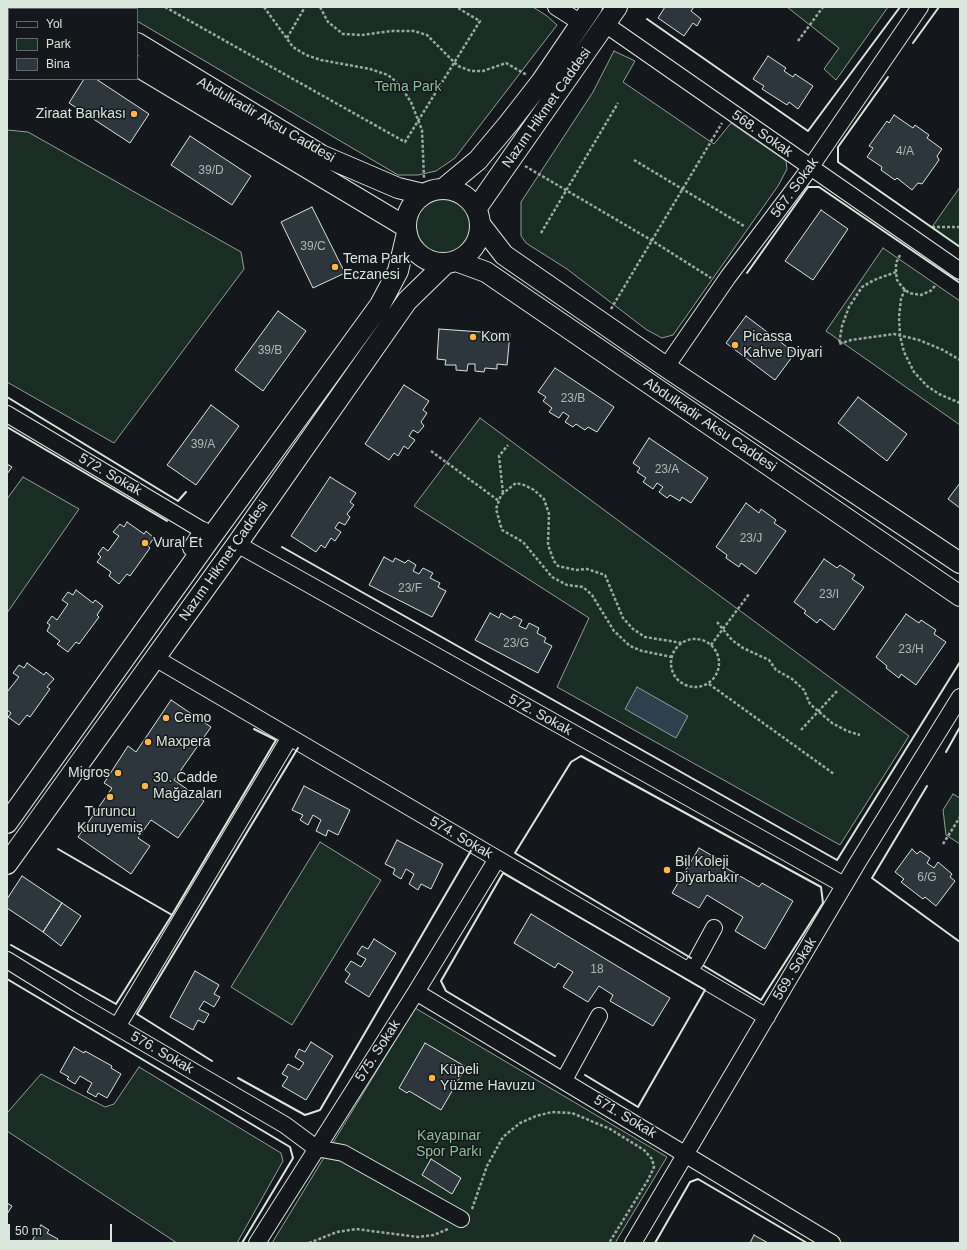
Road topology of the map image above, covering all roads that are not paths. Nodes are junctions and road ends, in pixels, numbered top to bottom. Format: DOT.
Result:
graph roads {
  1 [pos="556,7"];
  2 [pos="618,7"];
  3 [pos="920,7"];
  4 [pos="586,15"];
  5 [pos="605,24"];
  6 [pos="138,44"];
  7 [pos="138,67"];
  8 [pos="810,168"];
  9 [pos="443,189"];
  10 [pos="424,194"];
  11 [pos="478,217"];
  12 [pos="406,230"];
  13 [pos="451,262"];
  14 [pos="960,271"];
  15 [pos="666,367"];
  16 [pos="7,414"];
  17 [pos="208,533"];
  18 [pos="236,544"];
  19 [pos="191,548"];
  20 [pos="960,563"];
  21 [pos="960,596"];
  22 [pos="155,658"];
  23 [pos="960,697"];
  24 [pos="290,737"];
  25 [pos="7,823"];
  26 [pos="497,859"];
  27 [pos="7,864"];
  28 [pos="844,885"];
  29 [pos="714,928"];
  30 [pos="7,960"];
  31 [pos="688,971"];
  32 [pos="416,992"];
  33 [pos="599,1016"];
  34 [pos="767,1017"];
  35 [pos="117,1027"];
  36 [pos="564,1080"];
  37 [pos="316,1148"];
  38 [pos="686,1154"];
  39 [pos="461,1219"];
  40 [pos="257,1243"];
  41 [pos="633,1243"];
  42 [pos="832,1243"];
  1 -- 4 [label="street"];
  2 -- 5 [label="main road, Nazım Hikmet Caddesi"];
  3 -- 8 [label="street, 567. Sokak"];
  4 -- 9 [label="main road, Nazım Hikmet Caddesi"];
  5 -- 8 [label="street, 568. Sokak"];
  5 -- 11 [label="main road, Nazım Hikmet Caddesi"];
  6 -- 10 [label="main road, Abdulkadir Aksu Caddesi"];
  7 -- 12 [label="main road, Abdulkadir Aksu Caddesi"];
  8 -- 14 [label="street, 568. Sokak"];
  8 -- 15 [label="street, 567. Sokak"];
  9 -- 10 [label="main road"];
  9 -- 11 [label="main road"];
  10 -- 12 [label="main road"];
  11 -- 13 [label="main road"];
  11 -- 15 [label="main road, Abdulkadir Aksu Caddesi"];
  12 -- 13 [label="main road"];
  12 -- 17 [label="main road, Nazım Hikmet Caddesi"];
  13 -- 18 [label="main road, Nazım Hikmet Caddesi"];
  13 -- 21 [label="main road, Abdulkadir Aksu Caddesi"];
  15 -- 20 [label="main road, Abdulkadir Aksu Caddesi"];
  16 -- 17 [label="street, 572. Sokak"];
  17 -- 19 [label="street"];
  17 -- 25 [label="main road, Nazım Hikmet Caddesi"];
  18 -- 22 [label="main road, Nazım Hikmet Caddesi"];
  18 -- 28 [label="street, 572. Sokak"];
  22 -- 24 [label="street, 574. Sokak"];
  22 -- 27 [label="main road, Nazım Hikmet Caddesi"];
  23 -- 28 [label="street, 569. Sokak"];
  24 -- 26 [label="street, 574. Sokak"];
  24 -- 35 [label="street"];
  26 -- 31 [label="street, 574. Sokak"];
  26 -- 32 [label="street, 575. Sokak"];
  28 -- 34 [label="street, 569. Sokak"];
  29 -- 31 [label="street"];
  30 -- 35 [label="street, 576. Sokak"];
  31 -- 34 [label="street, 574. Sokak"];
  32 -- 36 [label="street, 571. Sokak"];
  32 -- 37 [label="street, 575. Sokak"];
  33 -- 36 [label="street"];
  34 -- 38 [label="street, 569. Sokak"];
  35 -- 37 [label="street, 576. Sokak"];
  36 -- 38 [label="street, 571. Sokak"];
  37 -- 39 [label="street"];
  37 -- 40 [label="street, 575. Sokak"];
  38 -- 41 [label="street, 569. Sokak"];
  38 -- 42 [label="street, 571. Sokak"];
}
